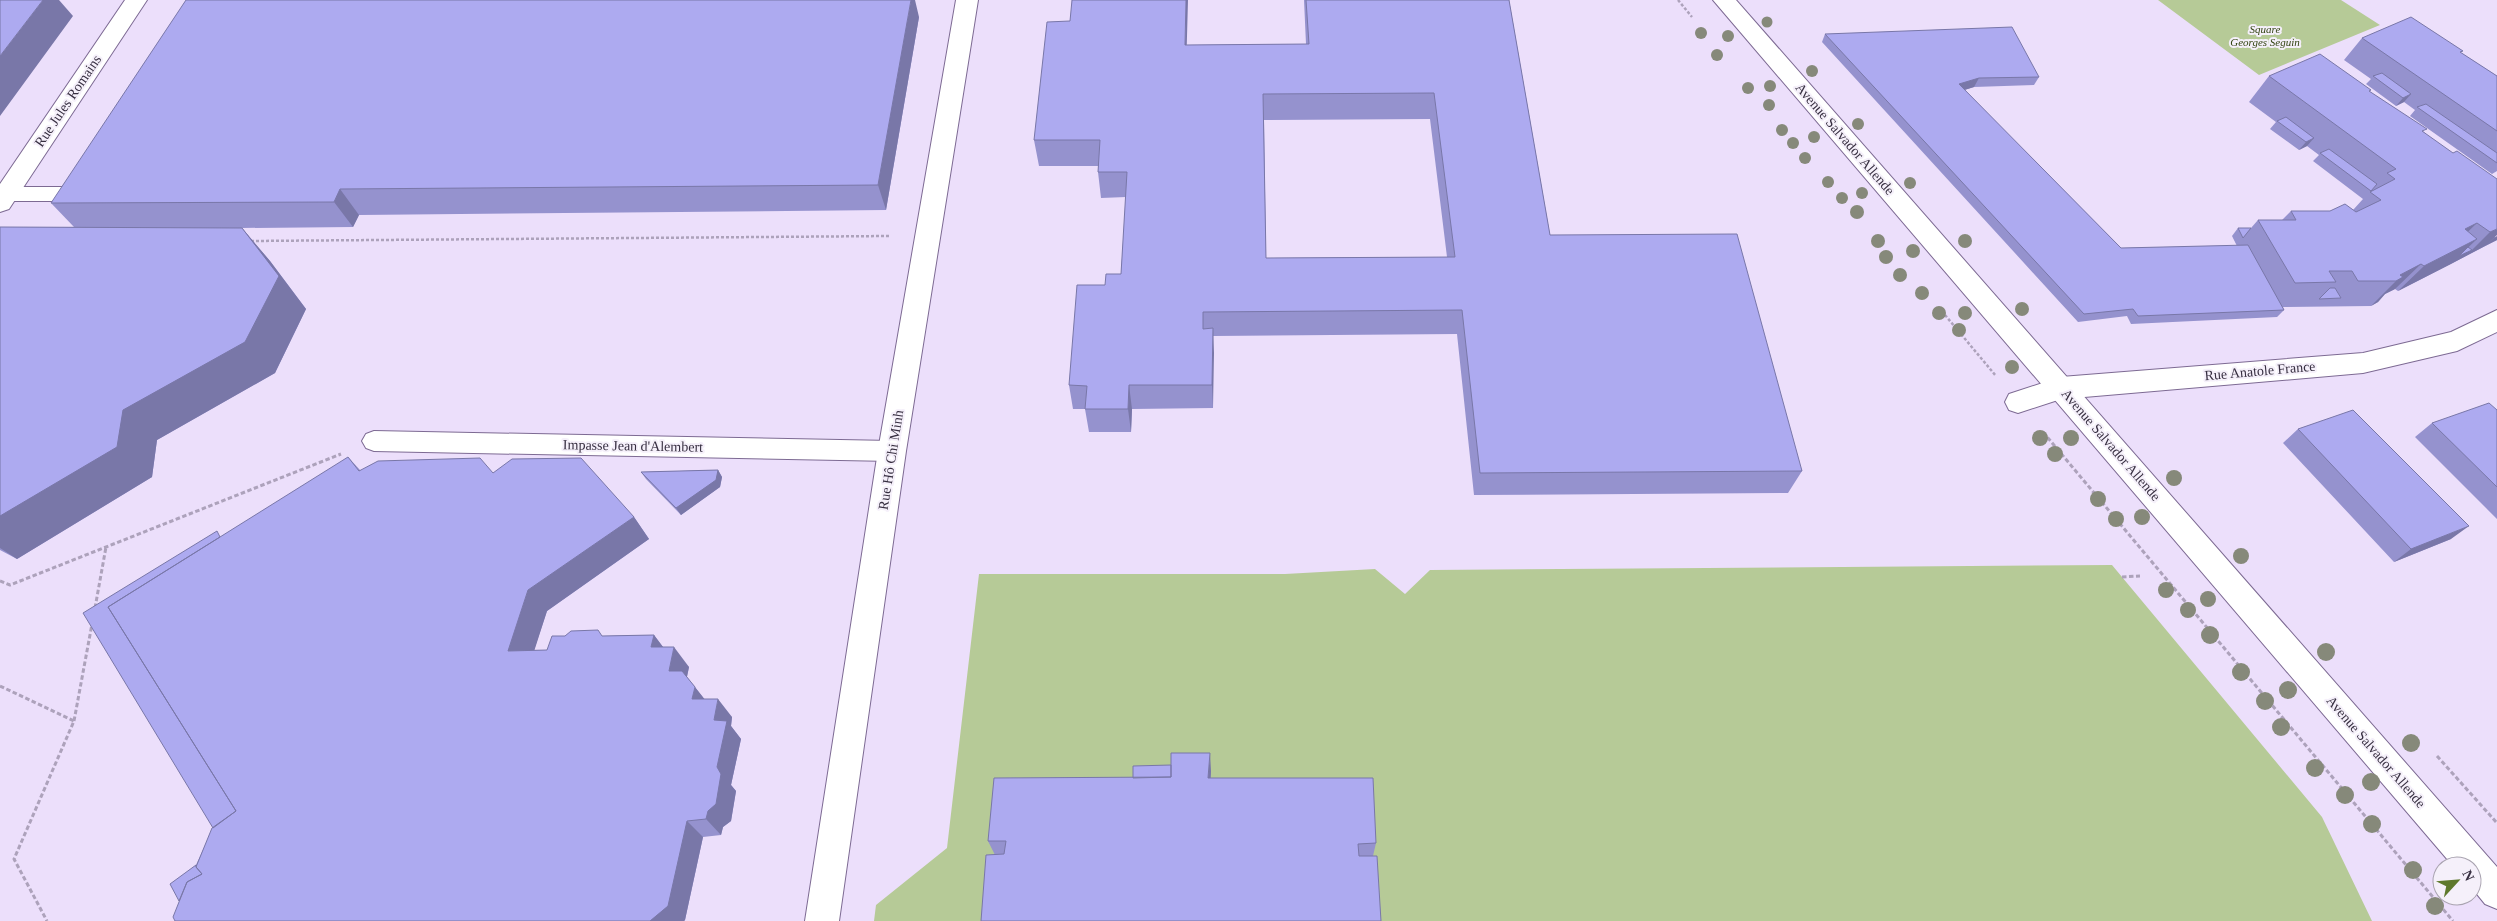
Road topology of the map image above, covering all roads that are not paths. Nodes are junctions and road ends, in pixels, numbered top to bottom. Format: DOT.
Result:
graph roads {
  1 [pos="136,0"];
  2 [pos="967,0"];
  3 [pos="1724,0"];
  4 [pos="98,194"];
  5 [pos="3,198"];
  6 [pos="2497,320"];
  7 [pos="2061,388"];
  8 [pos="2018,402"];
  9 [pos="374,441"];
  10 [pos="892,452"];
  11 [pos="2497,892"];
  12 [pos="822,921"];
  1 -- 5 [label="street, Rue Jules Romains"];
  2 -- 10 [label="street, Rue Hô Chi Minh"];
  3 -- 7 [label="street, Avenue Salvador Allende"];
  4 -- 5 [label="lane"];
  6 -- 7 [label="street, Rue Anatole France"];
  7 -- 8 [label="street, Rue Anatole France"];
  7 -- 11 [label="street, Avenue Salvador Allende"];
  9 -- 10 [label="lane, Impasse Jean d'Alembert"];
  10 -- 12 [label="street, Rue Hô Chi Minh"];
}
